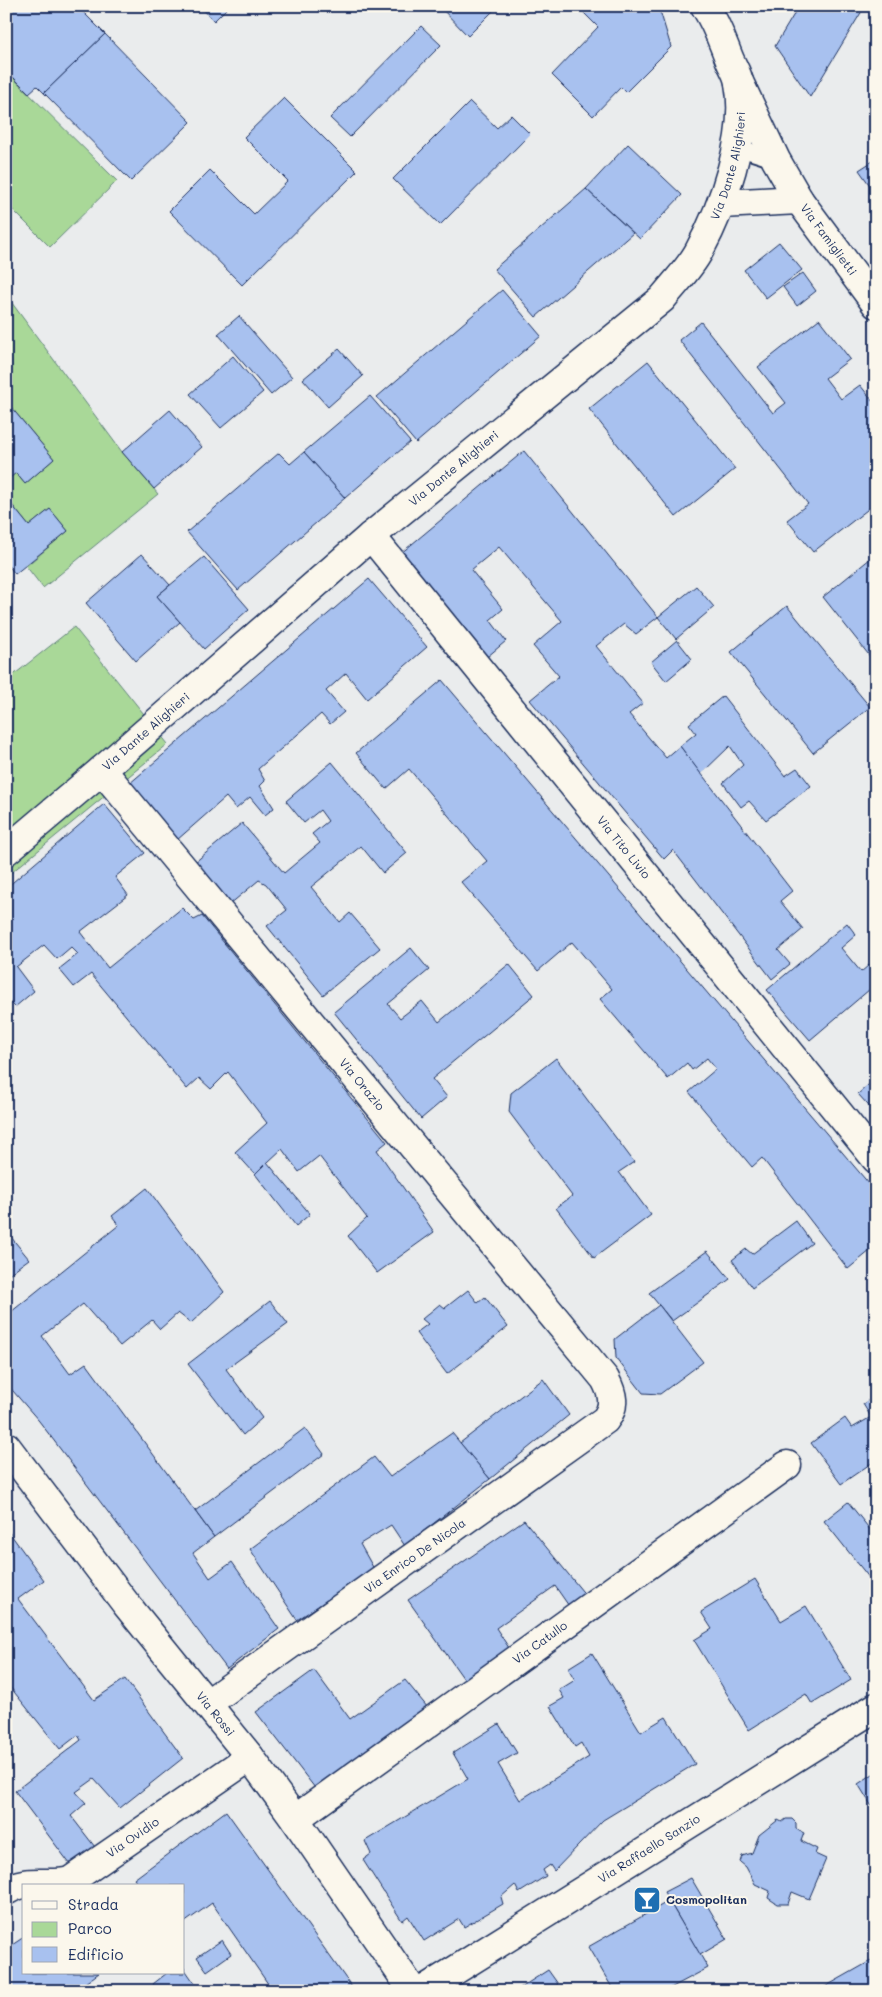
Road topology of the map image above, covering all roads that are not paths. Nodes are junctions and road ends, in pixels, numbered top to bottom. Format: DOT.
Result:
graph roads {
  1 [pos="706,6"];
  2 [pos="739,82"];
  3 [pos="738,143"];
  4 [pos="776,160"];
  5 [pos="799,200"];
  6 [pos="721,204"];
  7 [pos="876,304"];
  8 [pos="371,536"];
  9 [pos="102,770"];
  10 [pos="6,851"];
  11 [pos="876,1159"];
  12 [pos="613,1401"];
  13 [pos="6,1446"];
  14 [pos="787,1465"];
  15 [pos="208,1703"];
  16 [pos="876,1707"];
  17 [pos="250,1757"];
  18 [pos="295,1819"];
  19 [pos="22,1884"];
  20 [pos="23,1884"];
  21 [pos="52,1884"];
  22 [pos="52,1884"];
  23 [pos="6,1891"];
  24 [pos="412,1991"];
  25 [pos="422,1991"];
  1 -- 2 [label="street, Via Dante Alighieri"];
  2 -- 3 [label="street, Via Dante Alighieri"];
  2 -- 4 [label="street, Via Famiglietti"];
  3 -- 4 [label="lane"];
  3 -- 6 [label="street, Via Dante Alighieri"];
  4 -- 5 [label="street, Via Famiglietti"];
  5 -- 6 [label="street, Via Famiglietti"];
  5 -- 7 [label="street, Via Famiglietti"];
  6 -- 8 [label="street, Via Dante Alighieri"];
  8 -- 9 [label="street, Via Dante Alighieri"];
  8 -- 11 [label="street, Via Tito Livio"];
  9 -- 10 [label="street, Via Dante Alighieri"];
  9 -- 12 [label="street, Via Orazio"];
  12 -- 15 [label="street, Via Enrico De Nicola"];
  13 -- 15 [label="street, Via Rossi"];
  14 -- 18 [label="street, Via Catullo"];
  15 -- 17 [label="street, Via Rossi"];
  16 -- 25 [label="street, Via Raffaello Sanzio"];
  17 -- 18 [label="street, Via Rossi"];
  17 -- 22 [label="street, Via Ovidio"];
  18 -- 24 [label="street, Via Rossi"];
  19 -- 23 [label="street, Via Ovidio"];
  20 -- 21 [label="street, Via Ovidio"];
}
